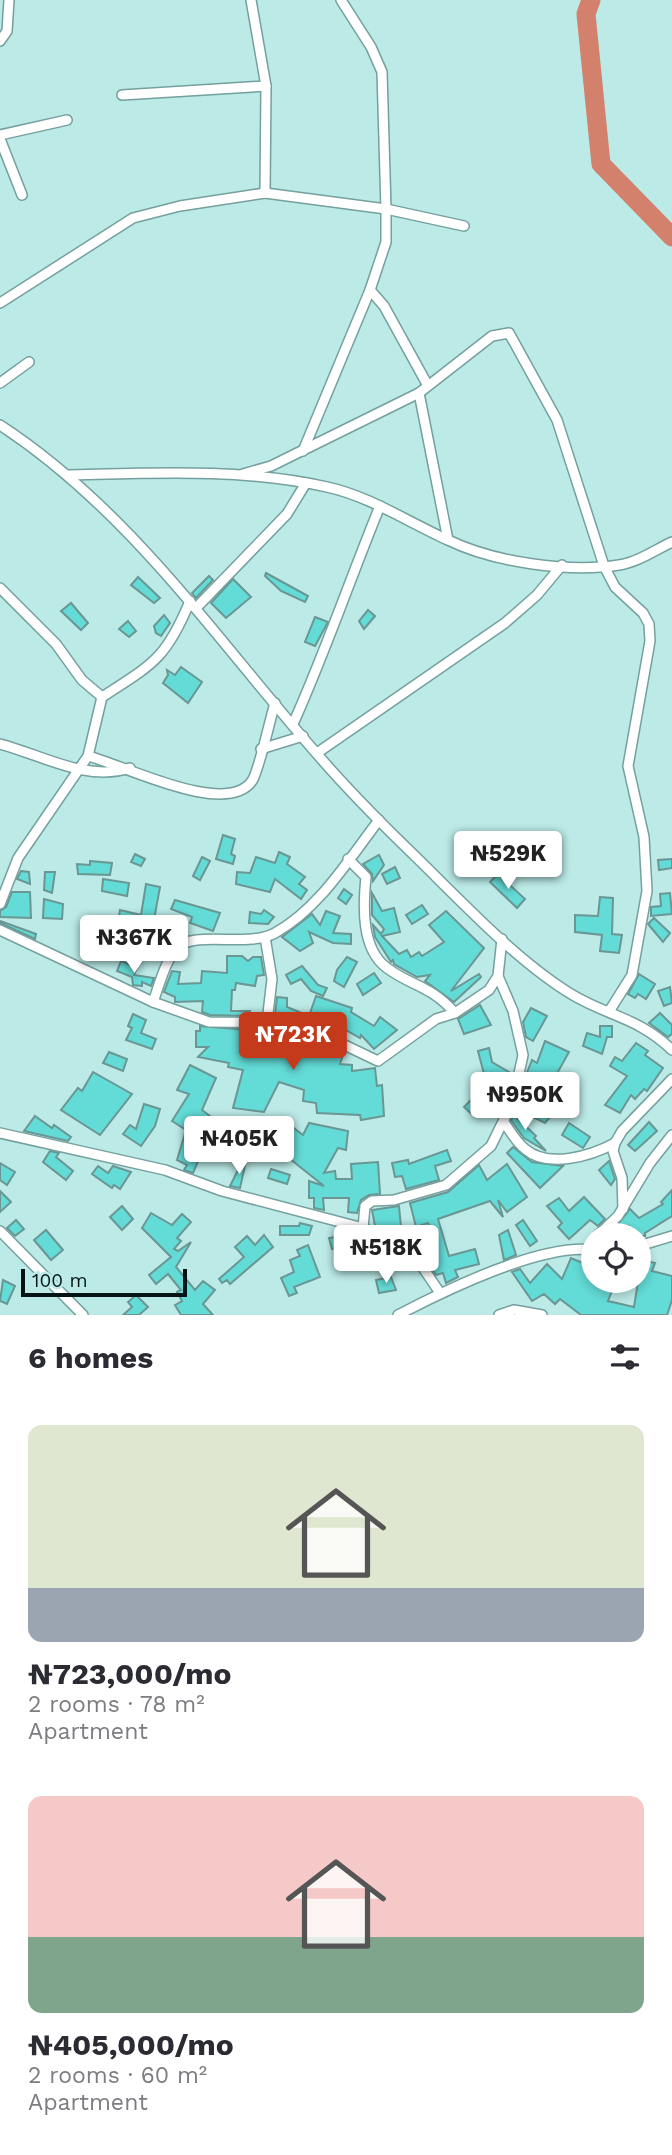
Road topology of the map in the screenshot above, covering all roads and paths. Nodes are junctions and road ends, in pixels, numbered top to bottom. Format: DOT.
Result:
graph roads {
  1 [pos="9,0"];
  2 [pos="251,0"];
  3 [pos="341,0"];
  4 [pos="0,41"];
  5 [pos="266,86"];
  6 [pos="122,95"];
  7 [pos="66,120"];
  8 [pos="0,137"];
  9 [pos="265,193"];
  10 [pos="22,195"];
  11 [pos="386,209"];
  12 [pos="464,226"];
  13 [pos="370,290"];
  14 [pos="0,303"];
  15 [pos="29,362"];
  16 [pos="0,383"];
  17 [pos="427,384"];
  18 [pos="419,393"];
  19 [pos="0,425"];
  20 [pos="303,451"];
  21 [pos="243,474"];
  22 [pos="68,475"];
  23 [pos="306,483"];
  24 [pos="380,506"];
  25 [pos="448,540"];
  26 [pos="672,542"];
  27 [pos="562,565"];
  28 [pos="604,566"];
  29 [pos="0,588"];
  30 [pos="193,605"];
  31 [pos="102,697"];
  32 [pos="275,703"];
  33 [pos="293,724"];
  34 [pos="303,736"];
  35 [pos="0,744"];
  36 [pos="261,750"];
  37 [pos="317,753"];
  38 [pos="88,756"];
  39 [pos="130,768"];
  40 [pos="80,772"];
  41 [pos="379,820"];
  42 [pos="348,859"];
  43 [pos="0,904"];
  44 [pos="0,930"];
  45 [pos="265,937"];
  46 [pos="502,939"];
  47 [pos="498,976"];
  48 [pos="153,1002"];
  49 [pos="610,1010"];
  50 [pos="455,1013"];
  51 [pos="267,1022"];
  52 [pos="672,1050"];
  53 [pos="672,1080"];
  54 [pos="504,1122"];
  55 [pos="0,1133"];
  56 [pos="672,1135"];
  57 [pos="614,1143"];
  58 [pos="623,1209"];
  59 [pos="610,1223"];
  60 [pos="363,1228"];
  61 [pos="0,1231"];
  62 [pos="672,1236"];
  63 [pos="11,1241"];
  64 [pos="651,1242"];
  65 [pos="0,1244"];
  66 [pos="581,1248"];
  67 [pos="440,1293"];
  68 [pos="83,1315"];
  69 [pos="398,1315"];
  70 [pos="499,1315"];
  71 [pos="542,1315"];
  1 -- 4 [label="street"];
  2 -- 5 [label="street"];
  3 -- 11 [label="street"];
  5 -- 6 [label="street"];
  5 -- 9 [label="street"];
  7 -- 8 [label="street"];
  8 -- 10 [label="street"];
  9 -- 11 [label="street"];
  9 -- 14 [label="street"];
  11 -- 12 [label="street"];
  11 -- 13 [label="street"];
  13 -- 17 [label="street"];
  13 -- 20 [label="street"];
  15 -- 16 [label="street"];
  17 -- 18 [label="street"];
  17 -- 28 [label="street"];
  18 -- 20 [label="street"];
  18 -- 25 [label="street"];
  19 -- 22 [label="street"];
  20 -- 21 [label="street"];
  21 -- 22 [label="street"];
  21 -- 23 [label="street"];
  22 -- 30 [label="street"];
  23 -- 24 [label="street"];
  23 -- 30 [label="street"];
  24 -- 25 [label="street"];
  24 -- 33 [label="street"];
  25 -- 27 [label="street"];
  26 -- 28 [label="street"];
  27 -- 28 [label="street"];
  27 -- 37 [label="street"];
  28 -- 49 [label="street"];
  29 -- 31 [label="street"];
  30 -- 31 [label="street"];
  30 -- 32 [label="street"];
  31 -- 38 [label="street"];
  32 -- 33 [label="street"];
  32 -- 36 [label="street"];
  33 -- 34 [label="street"];
  34 -- 36 [label="street"];
  34 -- 37 [label="street"];
  35 -- 40 [label="street"];
  36 -- 39 [label="street"];
  37 -- 41 [label="street"];
  38 -- 39 [label="street"];
  38 -- 40 [label="street"];
  39 -- 40 [label="street"];
  40 -- 43 [label="street"];
  41 -- 42 [label="street"];
  41 -- 46 [label="street"];
  42 -- 45 [label="street"];
  42 -- 50 [label="street"];
  44 -- 48 [label="street"];
  45 -- 48 [label="street"];
  45 -- 51 [label="street"];
  46 -- 47 [label="street"];
  46 -- 49 [label="street"];
  47 -- 50 [label="street"];
  47 -- 54 [label="street"];
  48 -- 51 [label="street"];
  49 -- 52 [label="street"];
  50 -- 51 [label="street"];
  53 -- 57 [label="street"];
  54 -- 57 [label="street"];
  54 -- 60 [label="street"];
  55 -- 60 [label="street"];
  56 -- 58 [label="street"];
  57 -- 58 [label="street"];
  58 -- 59 [label="street"];
  60 -- 67 [label="street"];
  61 -- 63 [label="street"];
  62 -- 64 [label="street"];
  63 -- 65 [label="street"];
  63 -- 68 [label="street"];
  66 -- 67 [label="street"];
  67 -- 69 [label="street"];
  70 -- 71 [label="street"];
}
